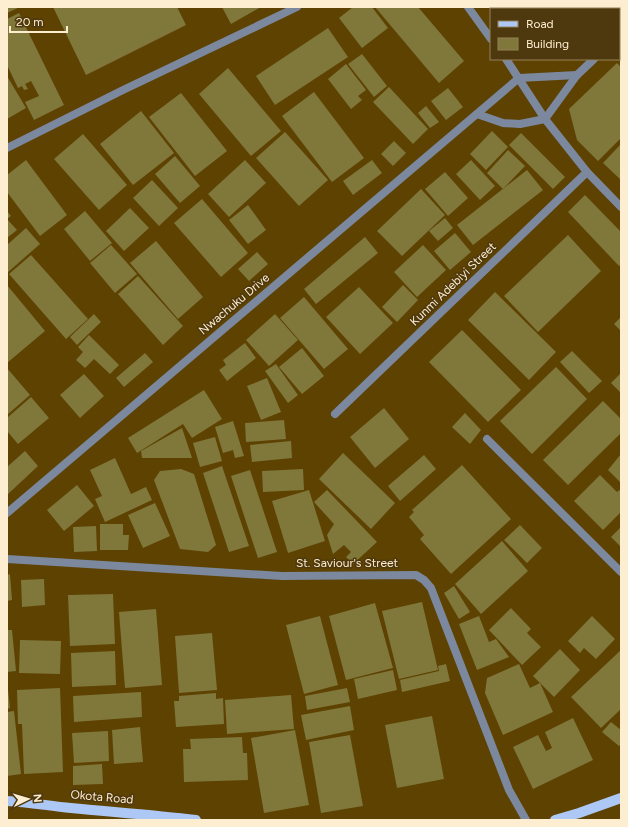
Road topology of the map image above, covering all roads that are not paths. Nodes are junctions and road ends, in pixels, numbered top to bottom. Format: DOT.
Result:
graph roads {
  1 [pos="297,7"];
  2 [pos="468,7"];
  3 [pos="490,38"];
  4 [pos="507,60"];
  5 [pos="593,60"];
  6 [pos="577,75"];
  7 [pos="520,78"];
  8 [pos="477,114"];
  9 [pos="546,119"];
  10 [pos="7,148"];
  11 [pos="587,172"];
  12 [pos="621,207"];
  13 [pos="335,414"];
  14 [pos="487,439"];
  15 [pos="7,512"];
  16 [pos="7,559"];
  17 [pos="621,572"];
  18 [pos="621,798"];
  19 [pos="7,801"];
  20 [pos="196,820"];
  21 [pos="526,820"];
  22 [pos="556,820"];
  1 -- 10 [label="street"];
  2 -- 3 [label="street"];
  4 -- 7 [label="street"];
  5 -- 6 [label="street"];
  6 -- 7 [label="street"];
  6 -- 9 [label="street"];
  7 -- 8 [label="street, Nwachuku Drive"];
  7 -- 9 [label="street"];
  8 -- 9 [label="street"];
  8 -- 15 [label="street, Nwachuku Drive"];
  9 -- 11 [label="street"];
  11 -- 12 [label="street"];
  11 -- 13 [label="street, Kunmi Adebiyi Street"];
  14 -- 17 [label="street"];
  16 -- 21 [label="street, St. Saviour's Street"];
  18 -- 22 [label="main road"];
  19 -- 20 [label="main road, Okota Road"];
}
